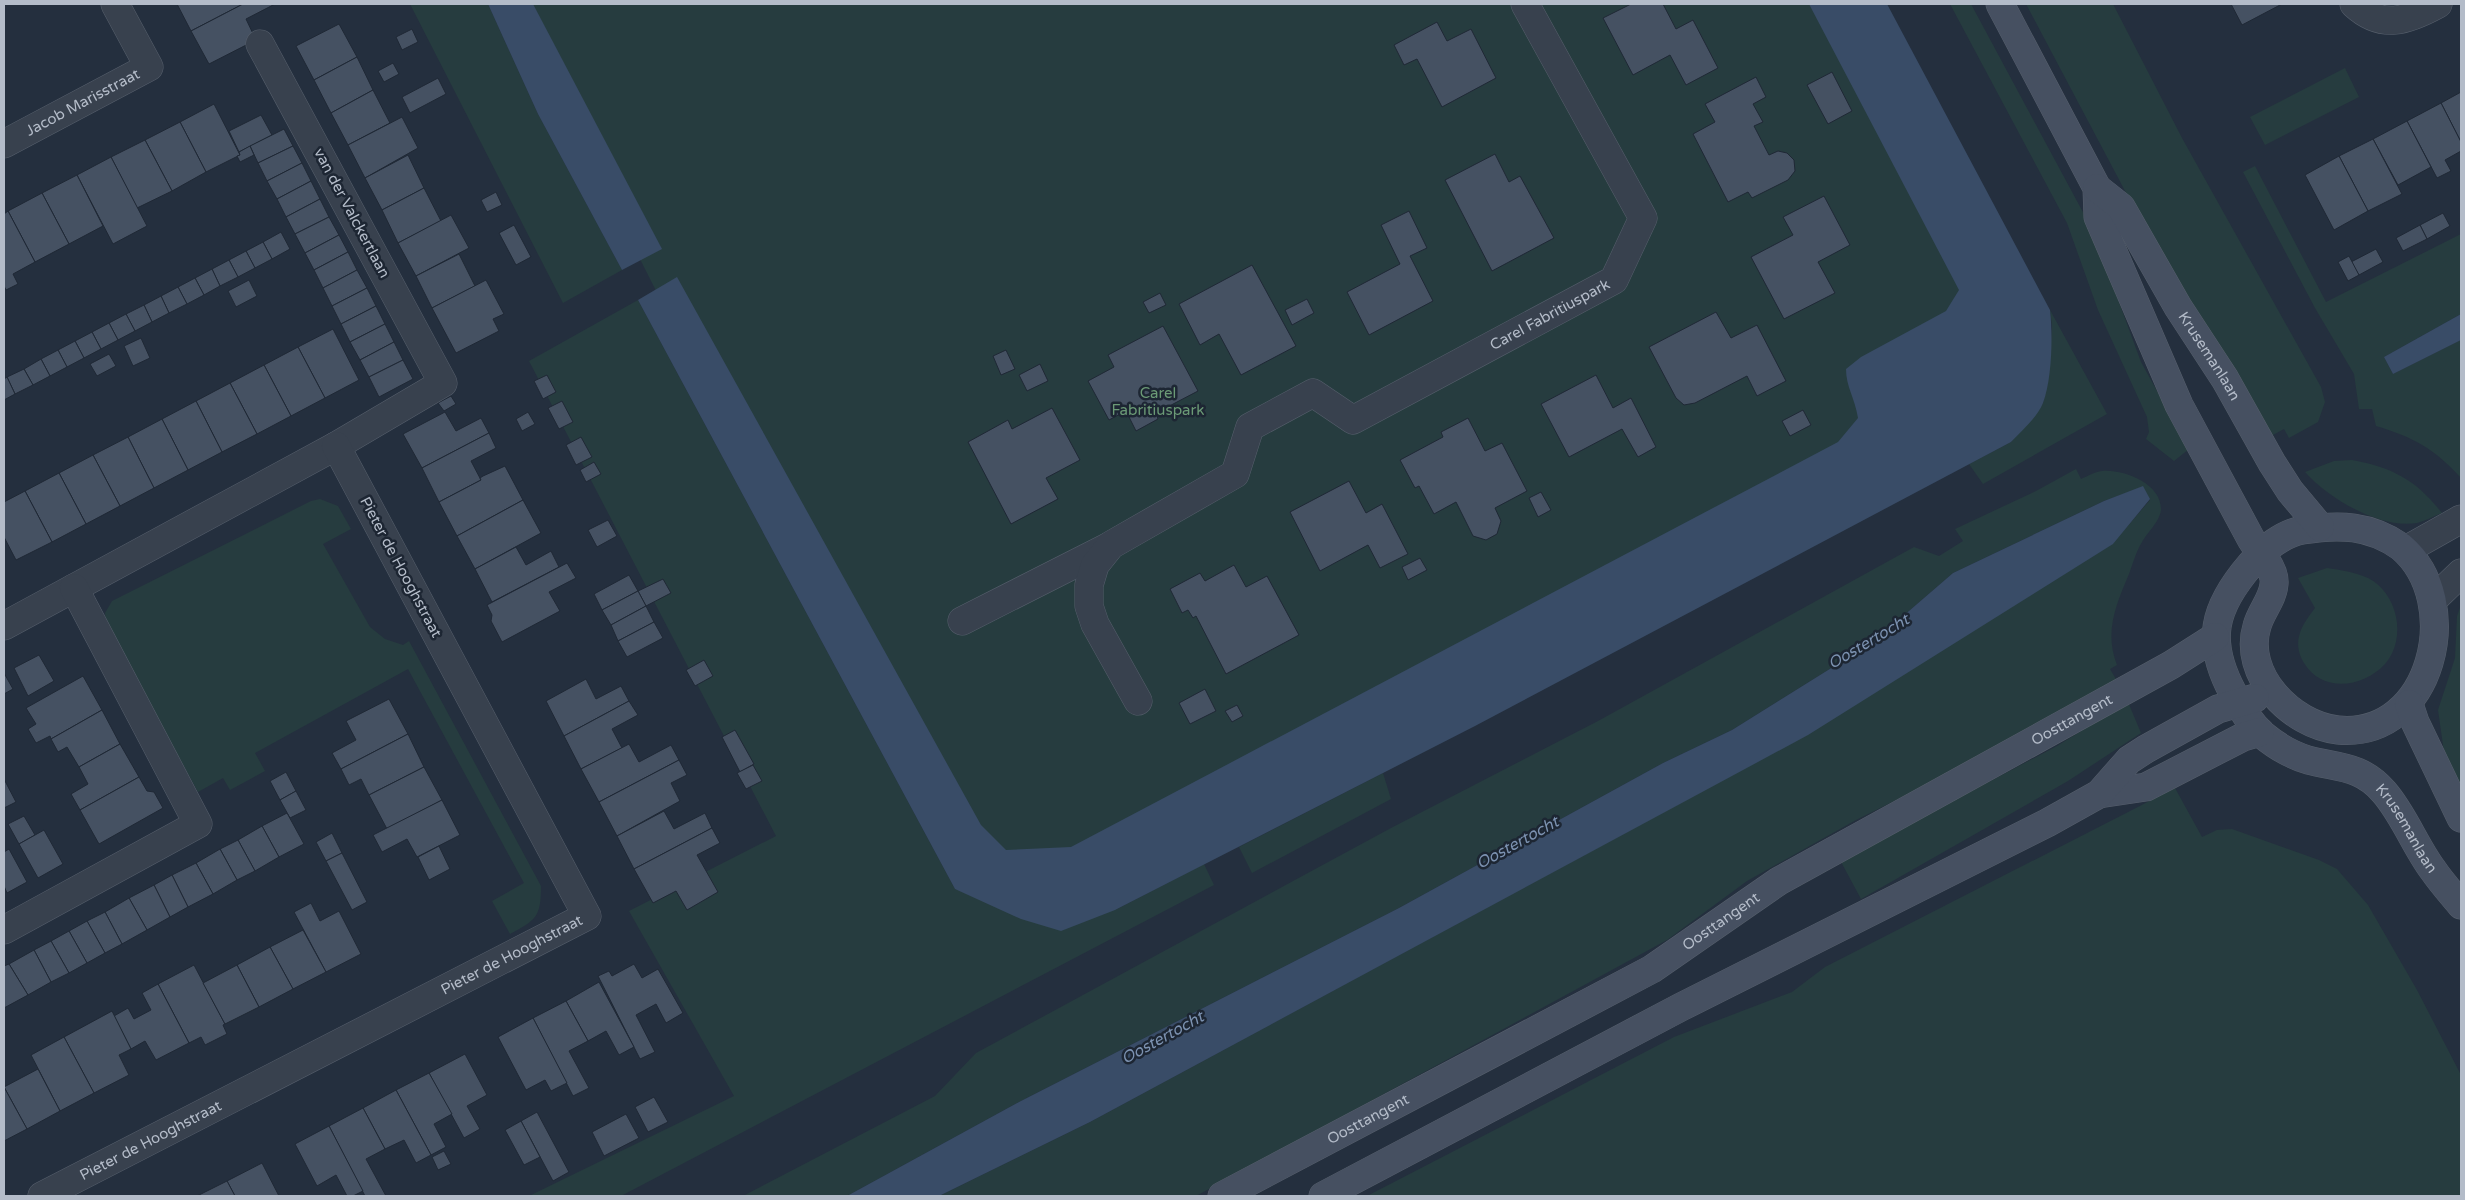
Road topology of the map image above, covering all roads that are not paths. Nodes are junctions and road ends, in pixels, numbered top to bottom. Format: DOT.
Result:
graph roads {
  1 [pos="115,4"];
  2 [pos="1525,4"];
  3 [pos="2000,4"];
  4 [pos="2354,4"];
  5 [pos="2438,4"];
  6 [pos="260,44"];
  7 [pos="4,144"];
  8 [pos="2097,188"];
  9 [pos="336,446"];
  10 [pos="2461,519"];
  11 [pos="2320,527"];
  12 [pos="1111,545"];
  13 [pos="2406,550"];
  14 [pos="2260,554"];
  15 [pos="2461,573"];
  16 [pos="74,588"];
  17 [pos="2437,596"];
  18 [pos="962,621"];
  19 [pos="4,626"];
  20 [pos="2216,637"];
  21 [pos="2273,692"];
  22 [pos="1138,701"];
  23 [pos="2238,703"];
  24 [pos="2409,704"];
  25 [pos="2260,732"];
  26 [pos="2099,794"];
  27 [pos="2461,818"];
  28 [pos="2461,906"];
  29 [pos="4,930"];
  30 [pos="42,1196"];
  31 [pos="1222,1196"];
  32 [pos="1323,1196"];
  1 -- 7 [label="street, Jacob Marisstraat"];
  2 -- 12 [label="street, Carel Fabritiuspark"];
  3 -- 8 [label="main road, Krusemanlaan"];
  4 -- 5 [label="street"];
  6 -- 9 [label="street, van der Valckertlaan"];
  8 -- 11 [label="main road, Krusemanlaan"];
  8 -- 14 [label="main road, Krusemanlaan"];
  9 -- 16 [label="street"];
  9 -- 30 [label="street, Pieter de Hooghstraat"];
  10 -- 13 [label="street"];
  11 -- 13 [label="main road, Krusemanlaan"];
  11 -- 14 [label="main road, Krusemanlaan"];
  12 -- 18 [label="street, Carel Fabritiuspark"];
  12 -- 22 [label="street, Carel Fabritiuspark"];
  13 -- 17 [label="main road, Krusemanlaan"];
  14 -- 20 [label="main road, Krusemanlaan"];
  14 -- 21 [label="main road, Krusemanlaan"];
  15 -- 17 [label="street"];
  16 -- 19 [label="street"];
  16 -- 29 [label="street"];
  17 -- 24 [label="main road, Krusemanlaan"];
  20 -- 23 [label="main road, Krusemanlaan"];
  20 -- 31 [label="main road, Oosttangent"];
  21 -- 23 [label="main road"];
  21 -- 24 [label="main road, Krusemanlaan"];
  23 -- 25 [label="main road, Krusemanlaan"];
  23 -- 26 [label="main road"];
  24 -- 27 [label="main road"];
  25 -- 26 [label="main road"];
  25 -- 28 [label="main road, Krusemanlaan"];
  26 -- 32 [label="main road"];
}
